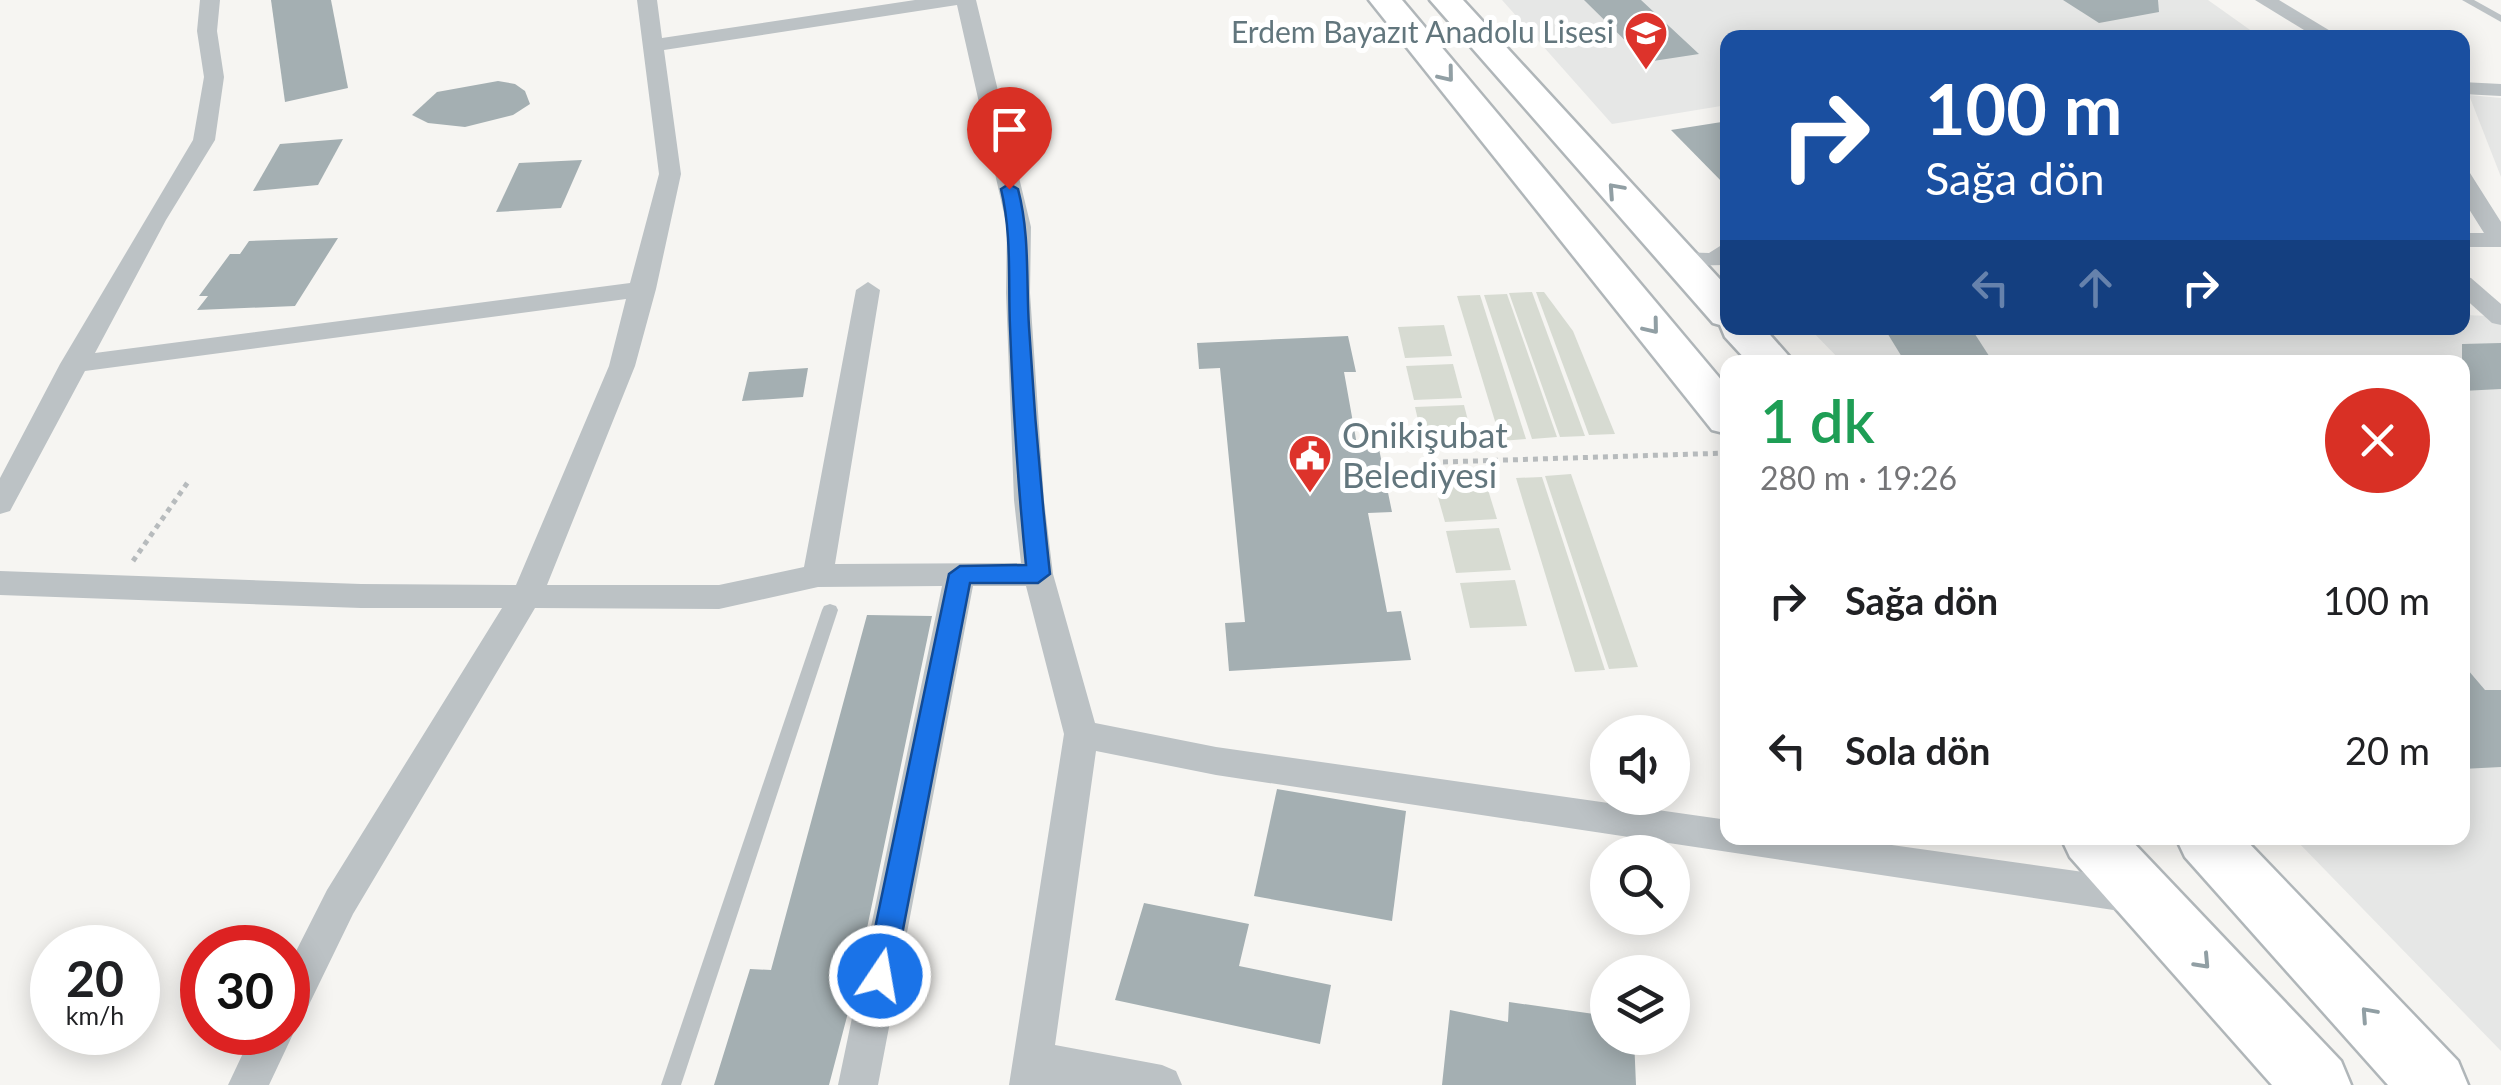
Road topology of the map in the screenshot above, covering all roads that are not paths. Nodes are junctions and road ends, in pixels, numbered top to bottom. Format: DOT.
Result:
graph roads {
  1 [pos="210,0"];
  2 [pos="647,0"];
  3 [pos="953,0"];
  4 [pos="966,0"];
  5 [pos="1385,0"];
  6 [pos="1446,0"];
  7 [pos="2265,0"];
  8 [pos="2467,0"];
  9 [pos="2501,19"];
  10 [pos="2318,30"];
  11 [pos="654,45"];
  12 [pos="2470,88"];
  13 [pos="2501,90"];
  14 [pos="2470,191"];
  15 [pos="2470,240"];
  16 [pos="2500,240"];
  17 [pos="1720,255"];
  18 [pos="1677,259"];
  19 [pos="644,289"];
  20 [pos="868,290"];
  21 [pos="2470,290"];
  22 [pos="1720,305"];
  23 [pos="2501,317"];
  24 [pos="1747,335"];
  25 [pos="1765,355"];
  26 [pos="74,364"];
  27 [pos="1720,409"];
  28 [pos="0,504"];
  29 [pos="960,574"];
  30 [pos="1038,574"];
  31 [pos="818,576"];
  32 [pos="0,583"];
  33 [pos="528,593"];
  34 [pos="830,610"];
  35 [pos="1081,734"];
  36 [pos="1720,835"];
  37 [pos="1784,845"];
  38 [pos="2097,845"];
  39 [pos="2212,845"];
  40 [pos="2143,897"];
  41 [pos="310,962"];
  42 [pos="263,1055"];
  43 [pos="1030,1073"];
  44 [pos="248,1085"];
  45 [pos="672,1085"];
  46 [pos="858,1085"];
  47 [pos="1162,1085"];
  48 [pos="2317,1085"];
  49 [pos="2434,1085"];
  1 -- 26 [label="street"];
  2 -- 11 [label="street"];
  3 -- 11 [label="street"];
  4 -- 30 [label="street"];
  5 -- 27 [label="main road, one-way"];
  18 -- 6 [label="main road, one-way"];
  7 -- 10 [label="street"];
  8 -- 9 [label="lane"];
  11 -- 19 [label="street"];
  12 -- 13 [label="street"];
  14 -- 16 [label="street"];
  15 -- 16 [label="street"];
  17 -- 18 [label="street"];
  18 -- 22 [label="main road"];
  19 -- 26 [label="street"];
  19 -- 33 [label="street"];
  20 -- 31 [label="street"];
  21 -- 23 [label="street"];
  24 -- 25 [label="main road"];
  26 -- 28 [label="street"];
  29 -- 30 [label="street"];
  29 -- 31 [label="street"];
  29 -- 46 [label="street"];
  30 -- 35 [label="street"];
  31 -- 33 [label="street"];
  32 -- 33 [label="street"];
  33 -- 41 [label="street"];
  34 -- 45 [label="lane"];
  35 -- 36 [label="street"];
  35 -- 43 [label="street"];
  37 -- 40 [label="street"];
  38 -- 40 [label="main road"];
  49 -- 39 [label="main road, one-way"];
  40 -- 48 [label="main road, one-way"];
  42 -- 44 [label="street"];
  43 -- 47 [label="street"];
}
